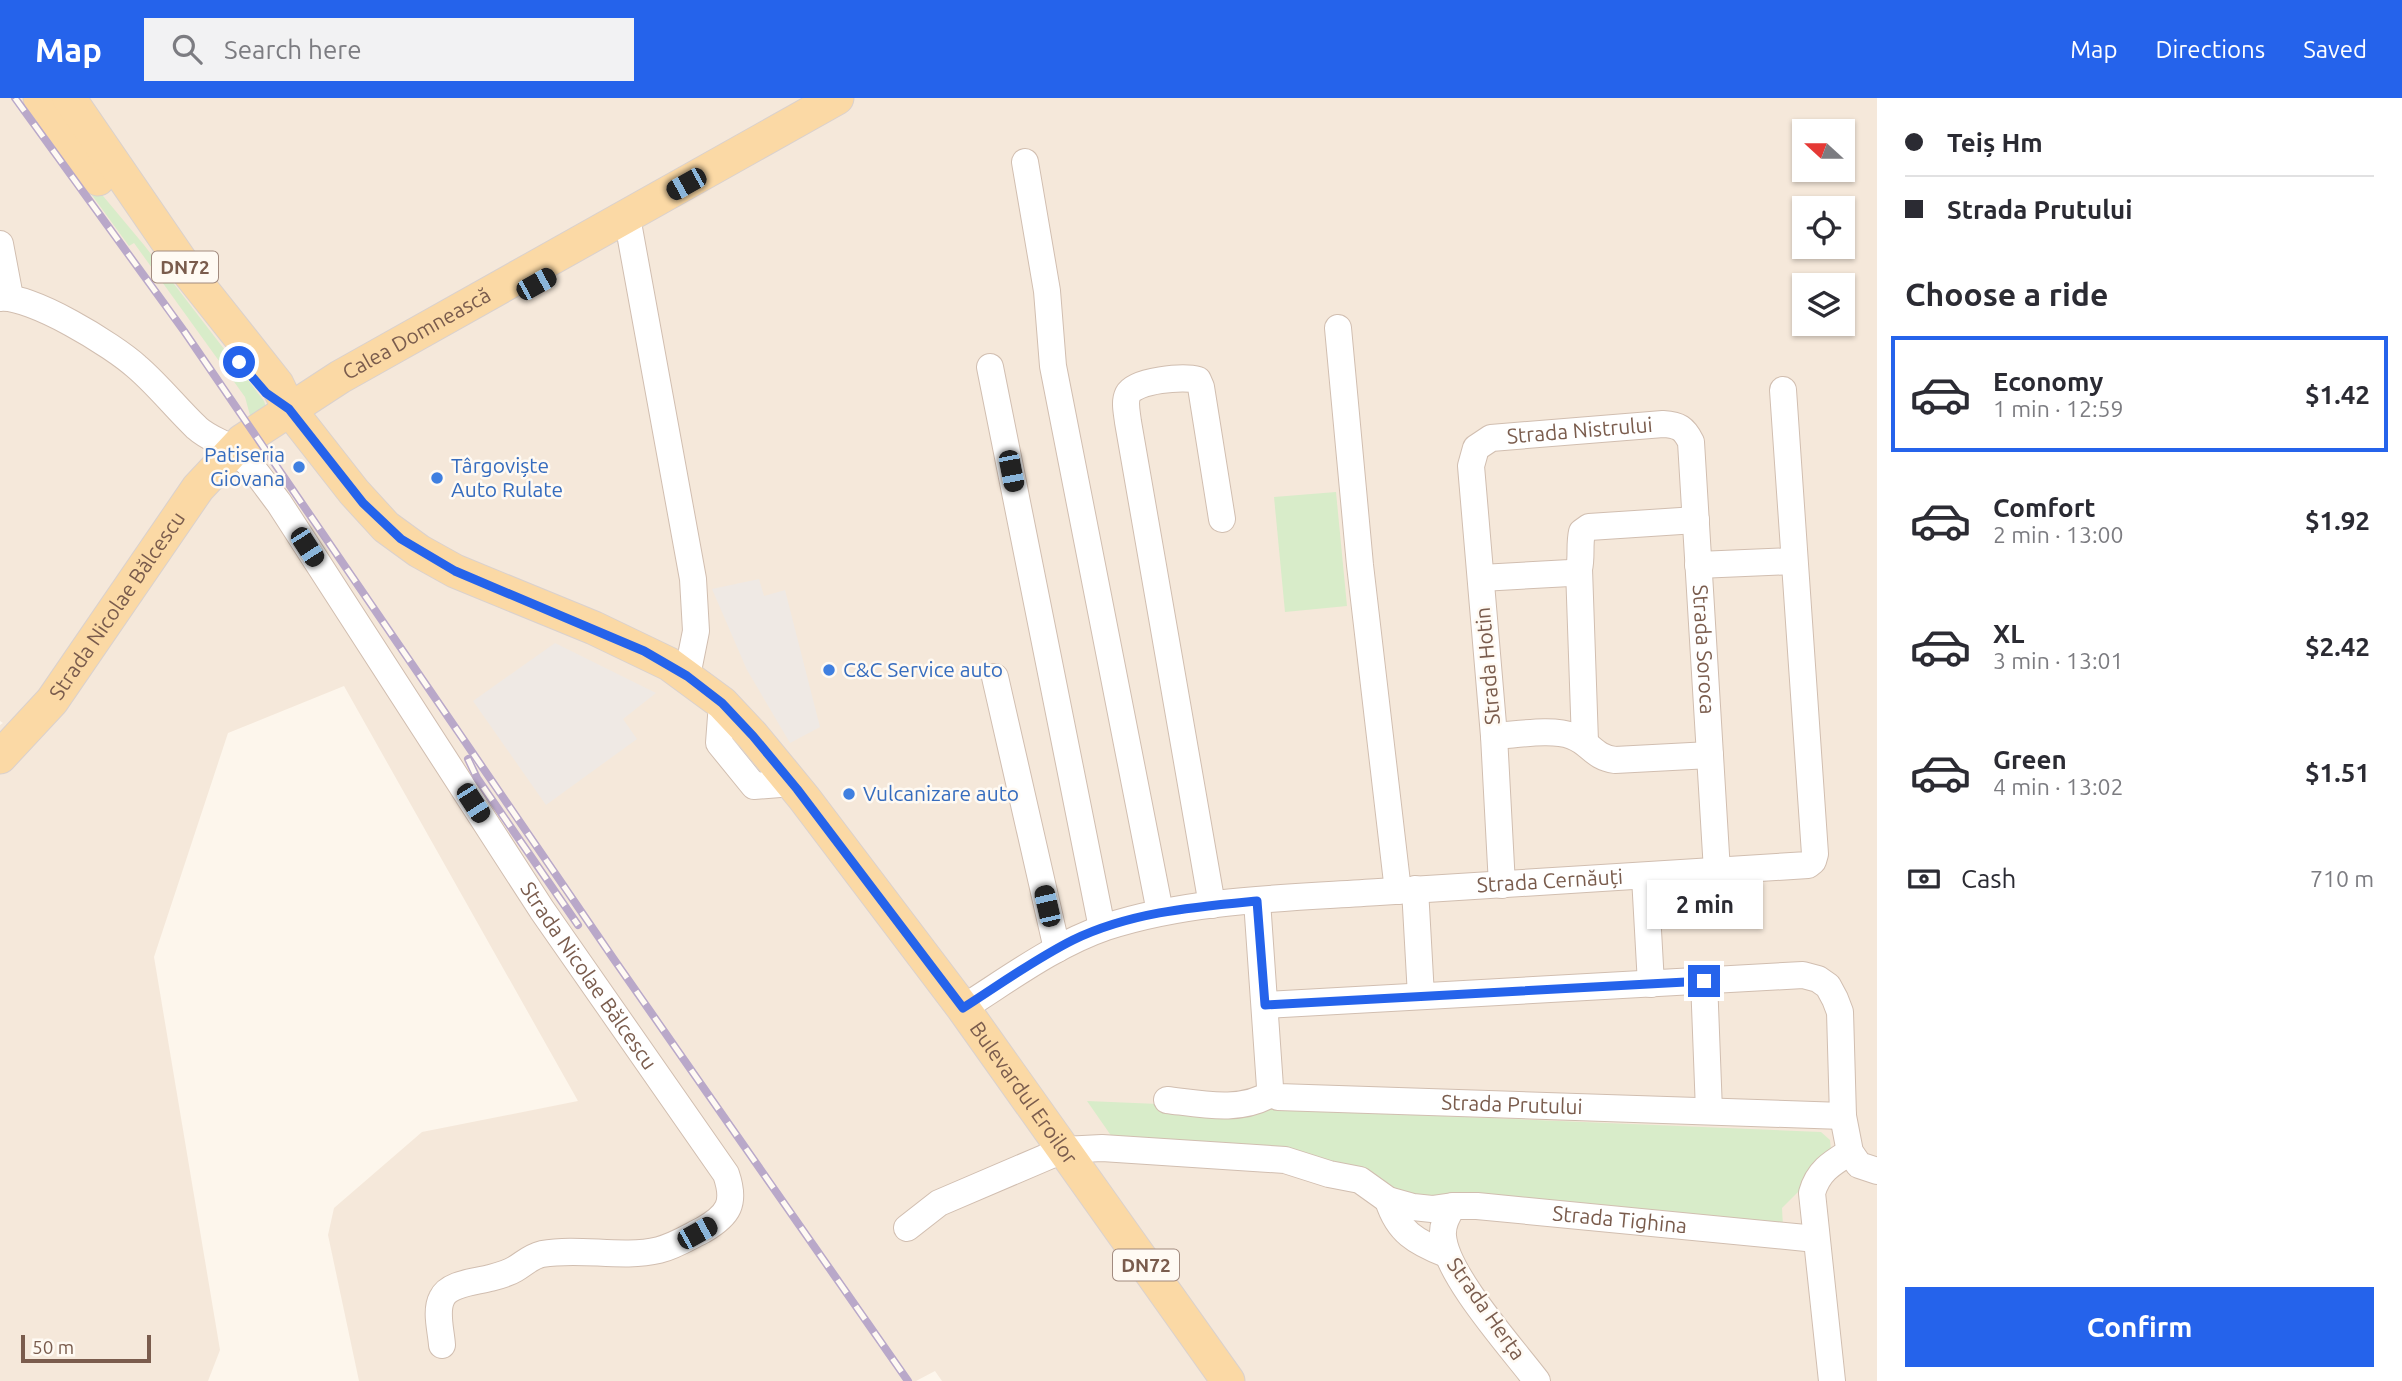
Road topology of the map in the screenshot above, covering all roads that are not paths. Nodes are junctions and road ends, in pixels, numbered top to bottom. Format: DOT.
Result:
graph roads {
  1 [pos="40,98"];
  2 [pos="837,98"];
  3 [pos="861,98"];
  4 [pos="72,117"];
  5 [pos="1025,162"];
  6 [pos="629,224"];
  7 [pos="0,244"];
  8 [pos="5,297"];
  9 [pos="1338,328"];
  10 [pos="990,367"];
  11 [pos="1783,390"];
  12 [pos="289,409"];
  13 [pos="1685,431"];
  14 [pos="1476,448"];
  15 [pos="232,450"];
  16 [pos="1222,519"];
  17 [pos="1696,520"];
  18 [pos="1794,561"];
  19 [pos="1698,565"];
  20 [pos="1578,569"];
  21 [pos="1481,578"];
  22 [pos="687,676"];
  23 [pos="995,677"];
  24 [pos="1494,736"];
  25 [pos="1585,742"];
  26 [pos="1710,755"];
  27 [pos="0,757"];
  28 [pos="1717,871"];
  29 [pos="1645,877"];
  30 [pos="1502,885"];
  31 [pos="1406,890"];
  32 [pos="1257,901"];
  33 [pos="1212,905"];
  34 [pos="1160,912"];
  35 [pos="1102,929"];
  36 [pos="1057,949"];
  37 [pos="1704,981"];
  38 [pos="1651,984"];
  39 [pos="1421,996"];
  40 [pos="1265,1005"];
  41 [pos="963,1008"];
  42 [pos="1272,1093"];
  43 [pos="1167,1100"];
  44 [pos="1709,1111"];
  45 [pos="1843,1116"];
  46 [pos="1063,1150"];
  47 [pos="1850,1152"];
  48 [pos="1877,1171"];
  49 [pos="1388,1200"];
  50 [pos="1453,1206"];
  51 [pos="907,1228"];
  52 [pos="1816,1239"];
  53 [pos="1444,1244"];
  54 [pos="442,1345"];
  55 [pos="1228,1381"];
  56 [pos="1537,1381"];
  57 [pos="1832,1381"];
  1 -- 4 [label="main road, Bulevardul Eroilor / DN72"];
  2 -- 6 [label="main road, Calea Domnească"];
  3 -- 6 [label="main road, Calea Domnească"];
  4 -- 12 [label="main road, Bulevardul Eroilor / DN72"];
  5 -- 34 [label="street"];
  6 -- 12 [label="main road, Calea Domnească"];
  6 -- 12 [label="main road, Calea Domnească"];
  6 -- 22 [label="street"];
  7 -- 8 [label="street"];
  8 -- 15 [label="street"];
  9 -- 31 [label="street"];
  10 -- 35 [label="street"];
  11 -- 18 [label="street, Strada Cernăuți"];
  12 -- 15 [label="main road, Strada Nicolae Bălcescu"];
  12 -- 22 [label="main road, Bulevardul Eroilor / DN72"];
  13 -- 14 [label="street, Strada Nistrului"];
  13 -- 17 [label="street, Strada Soroca"];
  14 -- 21 [label="street, Strada Hotin"];
  15 -- 27 [label="main road, Strada Nicolae Bălcescu"];
  15 -- 54 [label="street, Strada Nicolae Bălcescu"];
  16 -- 33 [label="street"];
  17 -- 19 [label="street, Strada Soroca"];
  17 -- 20 [label="street"];
  18 -- 19 [label="street"];
  18 -- 28 [label="street, Strada Cernăuți"];
  19 -- 26 [label="street, Strada Soroca"];
  20 -- 21 [label="street"];
  20 -- 25 [label="street"];
  21 -- 24 [label="street, Strada Hotin"];
  22 -- 41 [label="main road, Bulevardul Eroilor / DN72"];
  23 -- 36 [label="street"];
  24 -- 25 [label="street"];
  24 -- 30 [label="street, Strada Hotin"];
  25 -- 26 [label="street"];
  26 -- 28 [label="street, Strada Soroca"];
  28 -- 29 [label="street, Strada Cernăuți"];
  29 -- 30 [label="street, Strada Cernăuți"];
  29 -- 38 [label="street"];
  30 -- 31 [label="street, Strada Cernăuți"];
  31 -- 32 [label="street, Strada Cernăuți"];
  31 -- 39 [label="street"];
  32 -- 33 [label="street, Strada Cernăuți"];
  32 -- 40 [label="street"];
  33 -- 34 [label="street, Strada Cernăuți"];
  34 -- 35 [label="street, Strada Cernăuți"];
  35 -- 36 [label="street, Strada Cernăuți"];
  36 -- 41 [label="street, Strada Cernăuți"];
  37 -- 38 [label="street"];
  37 -- 44 [label="street"];
  37 -- 45 [label="street"];
  38 -- 39 [label="street"];
  39 -- 40 [label="street"];
  40 -- 42 [label="street"];
  41 -- 46 [label="main road, Bulevardul Eroilor / DN72"];
  42 -- 43 [label="street"];
  42 -- 44 [label="street, Strada Prutului"];
  44 -- 45 [label="street, Strada Prutului"];
  45 -- 47 [label="street"];
  46 -- 49 [label="street"];
  46 -- 51 [label="street"];
  46 -- 55 [label="main road, Bulevardul Eroilor / DN72"];
  47 -- 48 [label="street"];
  47 -- 52 [label="street"];
  49 -- 50 [label="street, Strada Tighina"];
  49 -- 53 [label="street"];
  50 -- 52 [label="street, Strada Tighina"];
  50 -- 53 [label="street"];
  52 -- 57 [label="street"];
  53 -- 56 [label="street, Strada Herța"];
}
